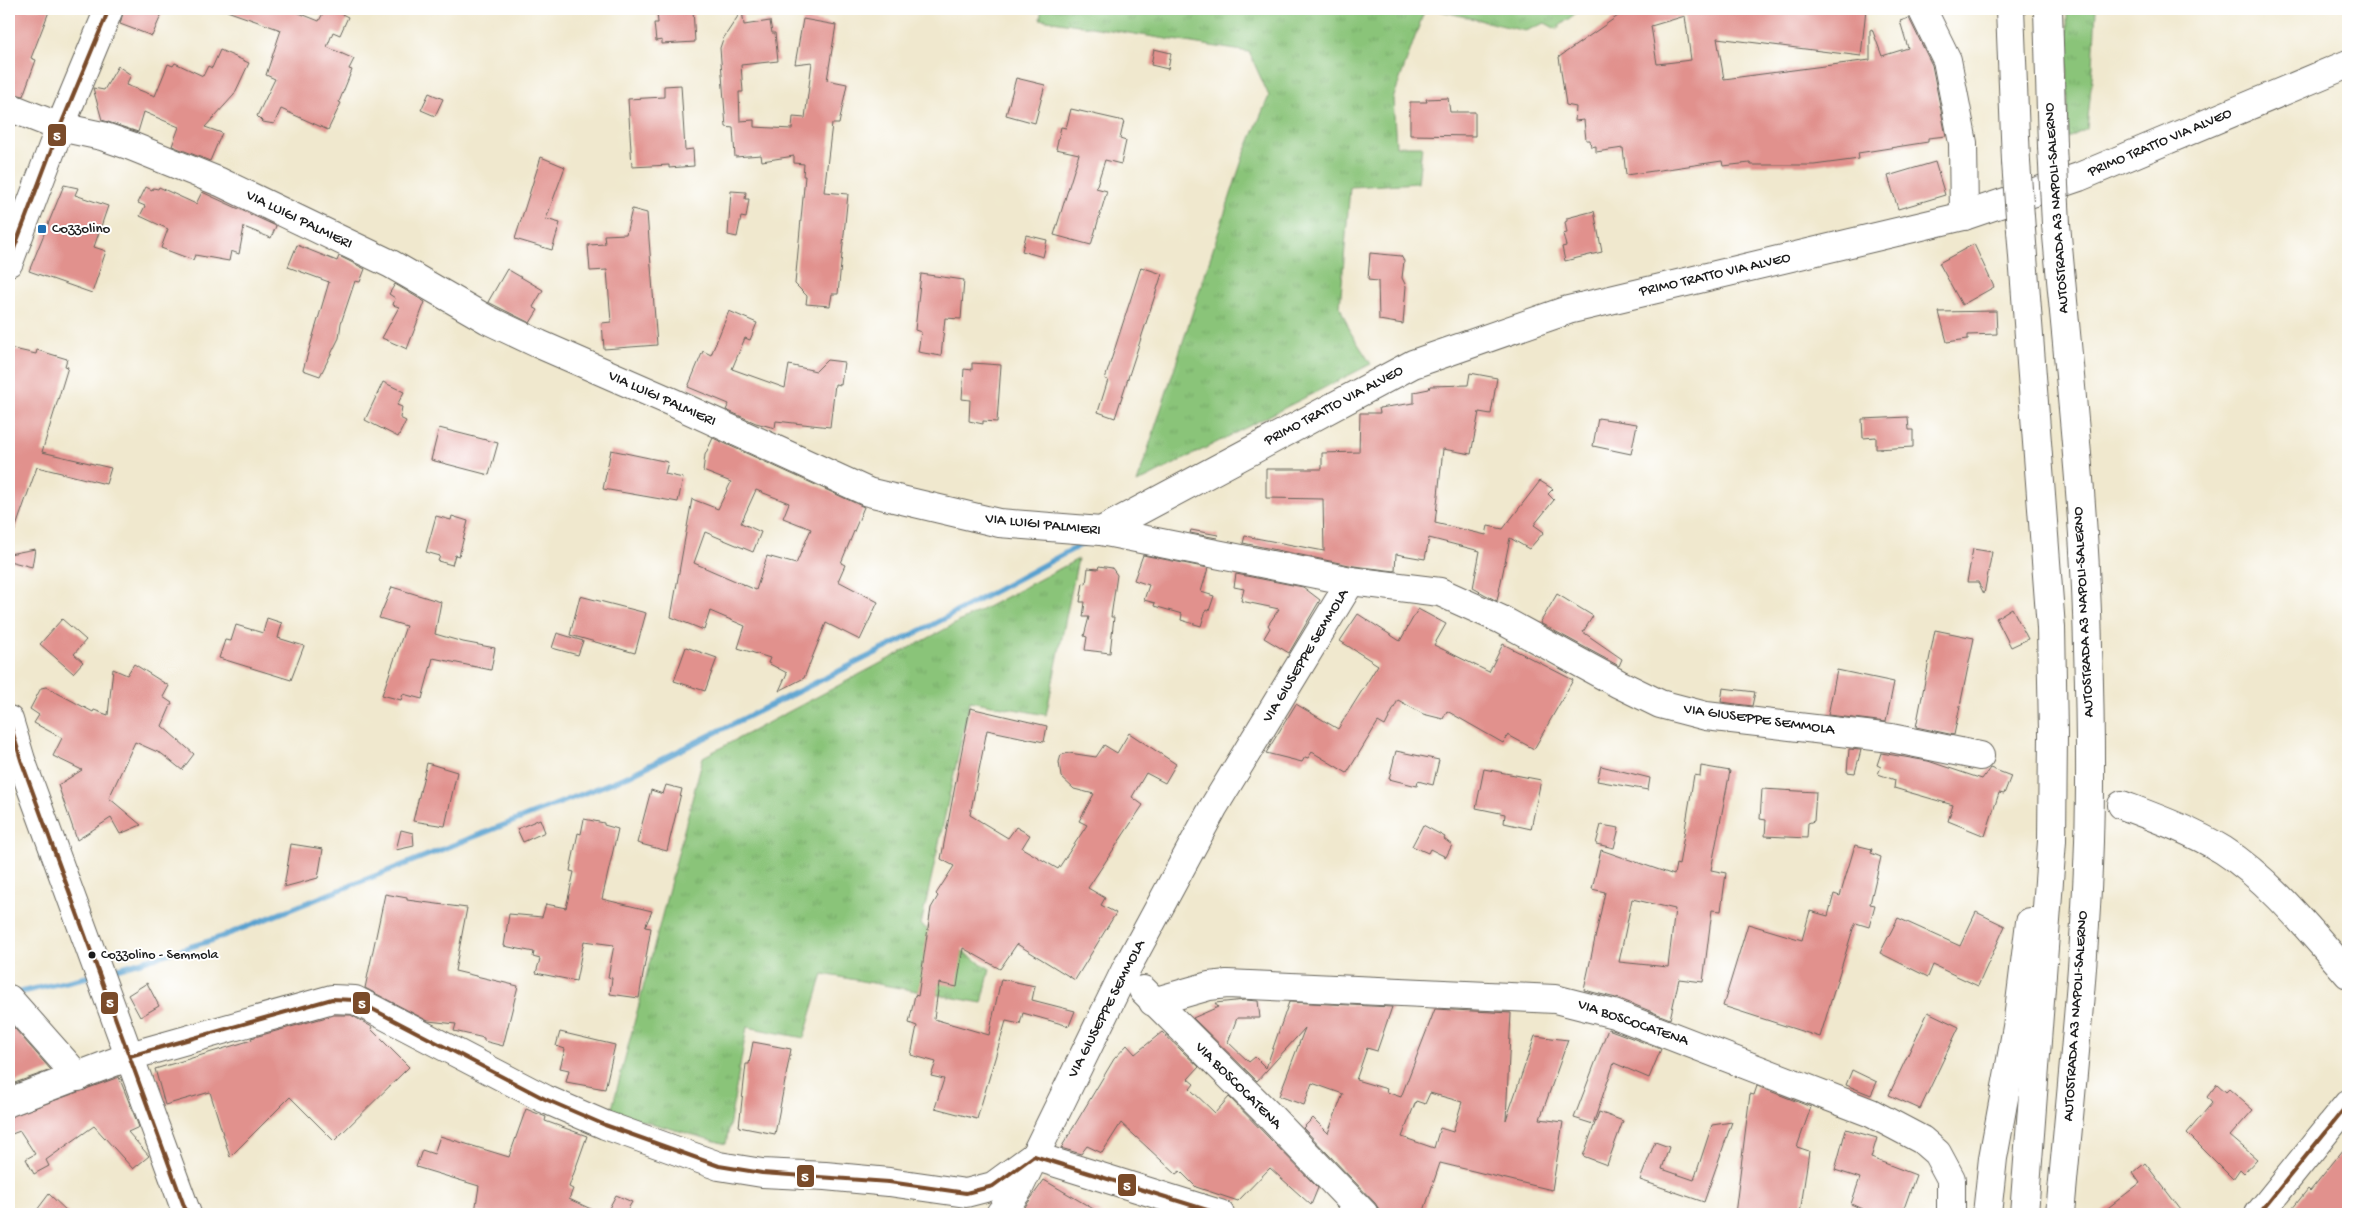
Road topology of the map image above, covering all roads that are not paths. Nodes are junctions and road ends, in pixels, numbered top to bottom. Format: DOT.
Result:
graph roads {
  1 [pos="109,9"];
  2 [pos="1922,9"];
  3 [pos="2010,9"];
  4 [pos="2048,9"];
  5 [pos="2348,64"];
  6 [pos="9,107"];
  7 [pos="60,127"];
  8 [pos="1964,216"];
  9 [pos="9,262"];
  10 [pos="1101,531"];
  11 [pos="1351,581"];
  12 [pos="9,720"];
  13 [pos="1980,756"];
  14 [pos="2122,805"];
  15 [pos="2052,841"];
  16 [pos="1125,971"];
  17 [pos="2348,974"];
  18 [pos="12,1002"];
  19 [pos="1153,1002"];
  20 [pos="130,1056"];
  21 [pos="78,1077"];
  22 [pos="9,1102"];
  23 [pos="2348,1104"];
  24 [pos="1034,1156"];
  25 [pos="1178,1208"];
  26 [pos="187,1214"];
  27 [pos="1000,1214"];
  28 [pos="1220,1214"];
  29 [pos="1364,1214"];
  30 [pos="1951,1214"];
  31 [pos="1987,1214"];
  32 [pos="2024,1214"];
  33 [pos="2060,1214"];
  34 [pos="2259,1214"];
  1 -- 7 [label="main road"];
  2 -- 8 [label="main road"];
  3 -- 15 [label="main road, bridge"];
  4 -- 33 [label="main road, AUTOSTRADA A3 NAPOLI-SALERNO, bridge"];
  5 -- 8 [label="main road, PRIMO TRATTO VIA ALVEO"];
  6 -- 7 [label="main road, VIA LUIGI PALMIERI"];
  7 -- 9 [label="main road"];
  7 -- 10 [label="main road, VIA LUIGI PALMIERI"];
  8 -- 10 [label="main road, PRIMO TRATTO VIA ALVEO"];
  10 -- 11 [label="main road, VIA LUIGI PALMIERI"];
  11 -- 13 [label="main road, VIA GIUSEPPE SEMMOLA"];
  11 -- 16 [label="main road, VIA GIUSEPPE SEMMOLA"];
  12 -- 20 [label="main road"];
  14 -- 17 [label="main road"];
  15 -- 31 [label="main road"];
  15 -- 32 [label="main road"];
  16 -- 19 [label="main road, VIA BOSCOCATENA"];
  16 -- 24 [label="main road, VIA GIUSEPPE SEMMOLA"];
  18 -- 21 [label="main road"];
  19 -- 29 [label="main road, VIA BOSCOCATENA"];
  19 -- 30 [label="main road, VIA BOSCOCATENA"];
  20 -- 21 [label="main road, VIA GIUSEPPE SEMMOLA"];
  20 -- 24 [label="main road, VIA GIUSEPPE SEMMOLA"];
  20 -- 26 [label="main road"];
  21 -- 22 [label="main road, VIA GIUSEPPE SEMMOLA"];
  23 -- 34 [label="main road"];
  24 -- 25 [label="main road"];
  24 -- 27 [label="main road, VIA GIUSEPPE SEMMOLA"];
  25 -- 28 [label="main road"];
}
